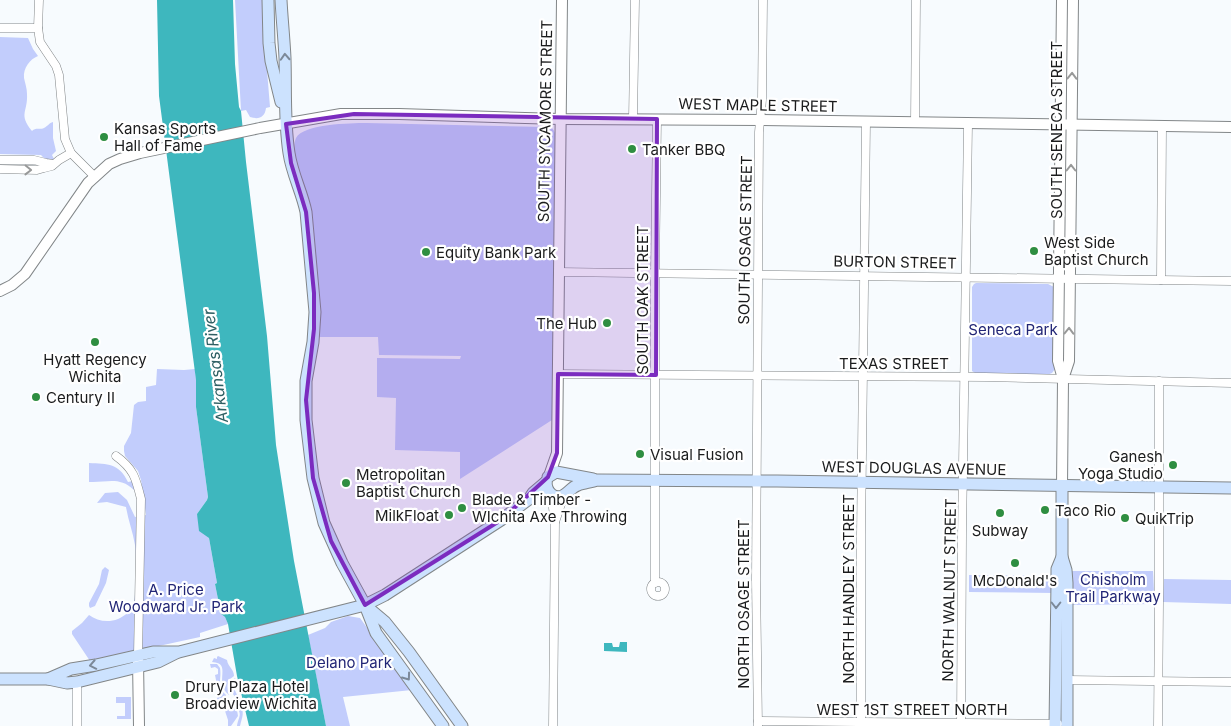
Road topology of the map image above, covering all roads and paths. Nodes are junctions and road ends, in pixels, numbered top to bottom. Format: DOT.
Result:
graph roads {
  1 [pos="39,0"];
  2 [pos="268,0"];
  3 [pos="281,0"];
  4 [pos="562,0"];
  5 [pos="635,0"];
  6 [pos="763,0"];
  7 [pos="916,0"];
  8 [pos="1062,0"];
  9 [pos="1073,0"];
  10 [pos="0,28"];
  11 [pos="38,28"];
  12 [pos="560,119"];
  13 [pos="633,119"];
  14 [pos="657,120"];
  15 [pos="760,120"];
  16 [pos="866,122"];
  17 [pos="915,123"];
  18 [pos="286,124"];
  19 [pos="968,124"];
  20 [pos="1060,125"];
  21 [pos="1071,125"];
  22 [pos="1162,126"];
  23 [pos="1231,127"];
  24 [pos="71,153"];
  25 [pos="0,160"];
  26 [pos="54,163"];
  27 [pos="0,169"];
  28 [pos="95,177"];
  29 [pos="558,272"];
  30 [pos="655,273"];
  31 [pos="758,274"];
  32 [pos="863,275"];
  33 [pos="966,277"];
  34 [pos="1059,278"];
  35 [pos="1070,278"];
  36 [pos="1160,280"];
  37 [pos="1231,280"];
  38 [pos="0,291"];
  39 [pos="558,374"];
  40 [pos="656,375"];
  41 [pos="757,376"];
  42 [pos="862,376"];
  43 [pos="964,377"];
  44 [pos="1063,379"];
  45 [pos="1160,381"];
  46 [pos="1231,382"];
  47 [pos="557,453"];
  48 [pos="116,456"];
  49 [pos="564,474"];
  50 [pos="548,478"];
  51 [pos="597,480"];
  52 [pos="655,480"];
  53 [pos="757,481"];
  54 [pos="861,482"];
  55 [pos="964,484"];
  56 [pos="1062,486"];
  57 [pos="1159,487"];
  58 [pos="1231,488"];
  59 [pos="566,493"];
  60 [pos="550,494"];
  61 [pos="529,499"];
  62 [pos="555,522"];
  63 [pos="1062,557"];
  64 [pos="656,583"];
  65 [pos="364,605"];
  66 [pos="179,652"];
  67 [pos="138,655"];
  68 [pos="138,667"];
  69 [pos="0,679"];
  70 [pos="48,679"];
  71 [pos="1067,680"];
  72 [pos="1158,680"];
  73 [pos="77,682"];
  74 [pos="1231,682"];
  75 [pos="758,724"];
  76 [pos="862,724"];
  77 [pos="961,725"];
  78 [pos="1061,725"];
  79 [pos="77,726"];
  80 [pos="139,726"];
  81 [pos="443,726"];
  82 [pos="462,726"];
  83 [pos="553,726"];
  84 [pos="1158,726"];
  1 -- 11 [label="street"];
  2 -- 18 [label="main road"];
  18 -- 3 [label="main road, one-way"];
  4 -- 12 [label="street, SOUTH SYCAMORE STREET"];
  5 -- 13 [label="street"];
  6 -- 15 [label="street, SOUTH OSAGE STREET"];
  7 -- 17 [label="street"];
  8 -- 20 [label="street, SOUTH SENECA STREET"];
  21 -- 9 [label="street, SOUTH SENECA STREET, one-way"];
  10 -- 11 [label="street"];
  11 -- 24 [label="street"];
  12 -- 13 [label="street, WEST MAPLE STREET"];
  12 -- 18 [label="street, WEST MAPLE STREET"];
  12 -- 29 [label="street, SOUTH SYCAMORE STREET"];
  13 -- 14 [label="street, WEST MAPLE STREET"];
  14 -- 15 [label="street, WEST MAPLE STREET"];
  14 -- 30 [label="street, SOUTH OAK STREET"];
  15 -- 16 [label="street, WEST MAPLE STREET"];
  15 -- 31 [label="street, SOUTH OSAGE STREET"];
  16 -- 17 [label="street, WEST MAPLE STREET"];
  16 -- 32 [label="street, NORTH HANDLEY STREET"];
  17 -- 19 [label="street, WEST MAPLE STREET"];
  18 -- 28 [label="street, WEST MAPLE STREET"];
  18 -- 65 [label="main road"];
  19 -- 20 [label="street, WEST MAPLE STREET"];
  19 -- 33 [label="street, NORTH WALNUT STREET"];
  20 -- 21 [label="street, WEST MAPLE STREET"];
  20 -- 34 [label="street, SOUTH SENECA STREET"];
  21 -- 22 [label="street, WEST MAPLE STREET"];
  35 -- 21 [label="street, SOUTH SENECA STREET, one-way"];
  22 -- 23 [label="street, WEST MAPLE STREET"];
  22 -- 36 [label="street"];
  24 -- 26 [label="street"];
  24 -- 28 [label="street"];
  25 -- 26 [label="street"];
  27 -- 26 [label="street, one-way"];
  28 -- 38 [label="street, WEST MAPLE STREET"];
  29 -- 30 [label="street, BURTON STREET"];
  29 -- 39 [label="street, SOUTH SYCAMORE STREET"];
  30 -- 31 [label="street, BURTON STREET"];
  30 -- 40 [label="street, SOUTH OAK STREET"];
  31 -- 32 [label="street, BURTON STREET"];
  31 -- 41 [label="street, SOUTH OSAGE STREET"];
  32 -- 33 [label="street, BURTON STREET"];
  32 -- 42 [label="street, NORTH HANDLEY STREET"];
  33 -- 34 [label="street, BURTON STREET"];
  33 -- 43 [label="street, NORTH WALNUT STREET"];
  34 -- 35 [label="street, BURTON STREET"];
  34 -- 44 [label="street, SOUTH SENECA STREET"];
  35 -- 36 [label="street, BURTON STREET"];
  44 -- 35 [label="street, SOUTH SENECA STREET, one-way"];
  36 -- 37 [label="street, BURTON STREET"];
  39 -- 40 [label="street, TEXAS STREET"];
  39 -- 47 [label="street, SOUTH SYCAMORE STREET"];
  40 -- 41 [label="street, TEXAS STREET"];
  40 -- 52 [label="street, SOUTH OAK STREET"];
  41 -- 42 [label="street, TEXAS STREET"];
  41 -- 53 [label="street, SOUTH OSAGE STREET"];
  42 -- 43 [label="street, TEXAS STREET"];
  42 -- 54 [label="street, NORTH HANDLEY STREET"];
  43 -- 44 [label="street, TEXAS STREET"];
  43 -- 55 [label="street, NORTH WALNUT STREET"];
  44 -- 45 [label="street, TEXAS STREET"];
  44 -- 56 [label="street, SOUTH SENECA STREET"];
  45 -- 46 [label="street, TEXAS STREET"];
  45 -- 57 [label="street"];
  47 -- 49 [label="street, SOUTH SYCAMORE STREET"];
  47 -- 50 [label="street, SOUTH SYCAMORE STREET"];
  48 -- 67 [label="street"];
  49 -- 50 [label="main road, WEST DOUGLAS AVENUE"];
  49 -- 51 [label="main road, WEST DOUGLAS AVENUE"];
  49 -- 59 [label="main road"];
  50 -- 60 [label="main road"];
  50 -- 61 [label="main road, WEST DOUGLAS AVENUE"];
  51 -- 52 [label="main road, WEST DOUGLAS AVENUE"];
  51 -- 59 [label="main road, WEST DOUGLAS AVENUE"];
  52 -- 53 [label="main road, WEST DOUGLAS AVENUE"];
  52 -- 64 [label="street, SOUTH OAK STREET"];
  53 -- 54 [label="main road, WEST DOUGLAS AVENUE"];
  53 -- 75 [label="street, NORTH OSAGE STREET"];
  54 -- 55 [label="main road, WEST DOUGLAS AVENUE"];
  54 -- 76 [label="street, NORTH HANDLEY STREET"];
  55 -- 56 [label="main road, WEST DOUGLAS AVENUE"];
  55 -- 77 [label="street, NORTH WALNUT STREET"];
  56 -- 57 [label="main road, WEST DOUGLAS AVENUE"];
  56 -- 63 [label="main road"];
  57 -- 58 [label="main road, WEST DOUGLAS AVENUE"];
  57 -- 72 [label="street"];
  59 -- 60 [label="main road, WEST DOUGLAS AVENUE"];
  59 -- 62 [label="street"];
  60 -- 61 [label="main road, WEST DOUGLAS AVENUE"];
  60 -- 62 [label="street"];
  61 -- 65 [label="main road, WEST DOUGLAS AVENUE"];
  62 -- 83 [label="street"];
  63 -- 71 [label="main road"];
  63 -- 78 [label="main road, one-way"];
  65 -- 66 [label="main road, WEST DOUGLAS AVENUE"];
  65 -- 81 [label="main road, one-way"];
  65 -- 82 [label="main road"];
  66 -- 67 [label="main road, WEST DOUGLAS AVENUE"];
  66 -- 68 [label="main road, WEST DOUGLAS AVENUE"];
  67 -- 68 [label="street"];
  67 -- 70 [label="main road, WEST DOUGLAS AVENUE, one-way"];
  68 -- 73 [label="main road, WEST DOUGLAS AVENUE"];
  68 -- 80 [label="street"];
  69 -- 70 [label="main road, WEST DOUGLAS AVENUE"];
  70 -- 73 [label="main road, WEST DOUGLAS AVENUE"];
  71 -- 72 [label="street"];
  71 -- 78 [label="main road"];
  72 -- 74 [label="street"];
  72 -- 84 [label="street"];
  73 -- 79 [label="street"];
  75 -- 76 [label="street, WEST 1ST STREET NORTH"];
  76 -- 77 [label="street, WEST 1ST STREET NORTH"];
  77 -- 78 [label="street, WEST 1ST STREET NORTH"];
}
